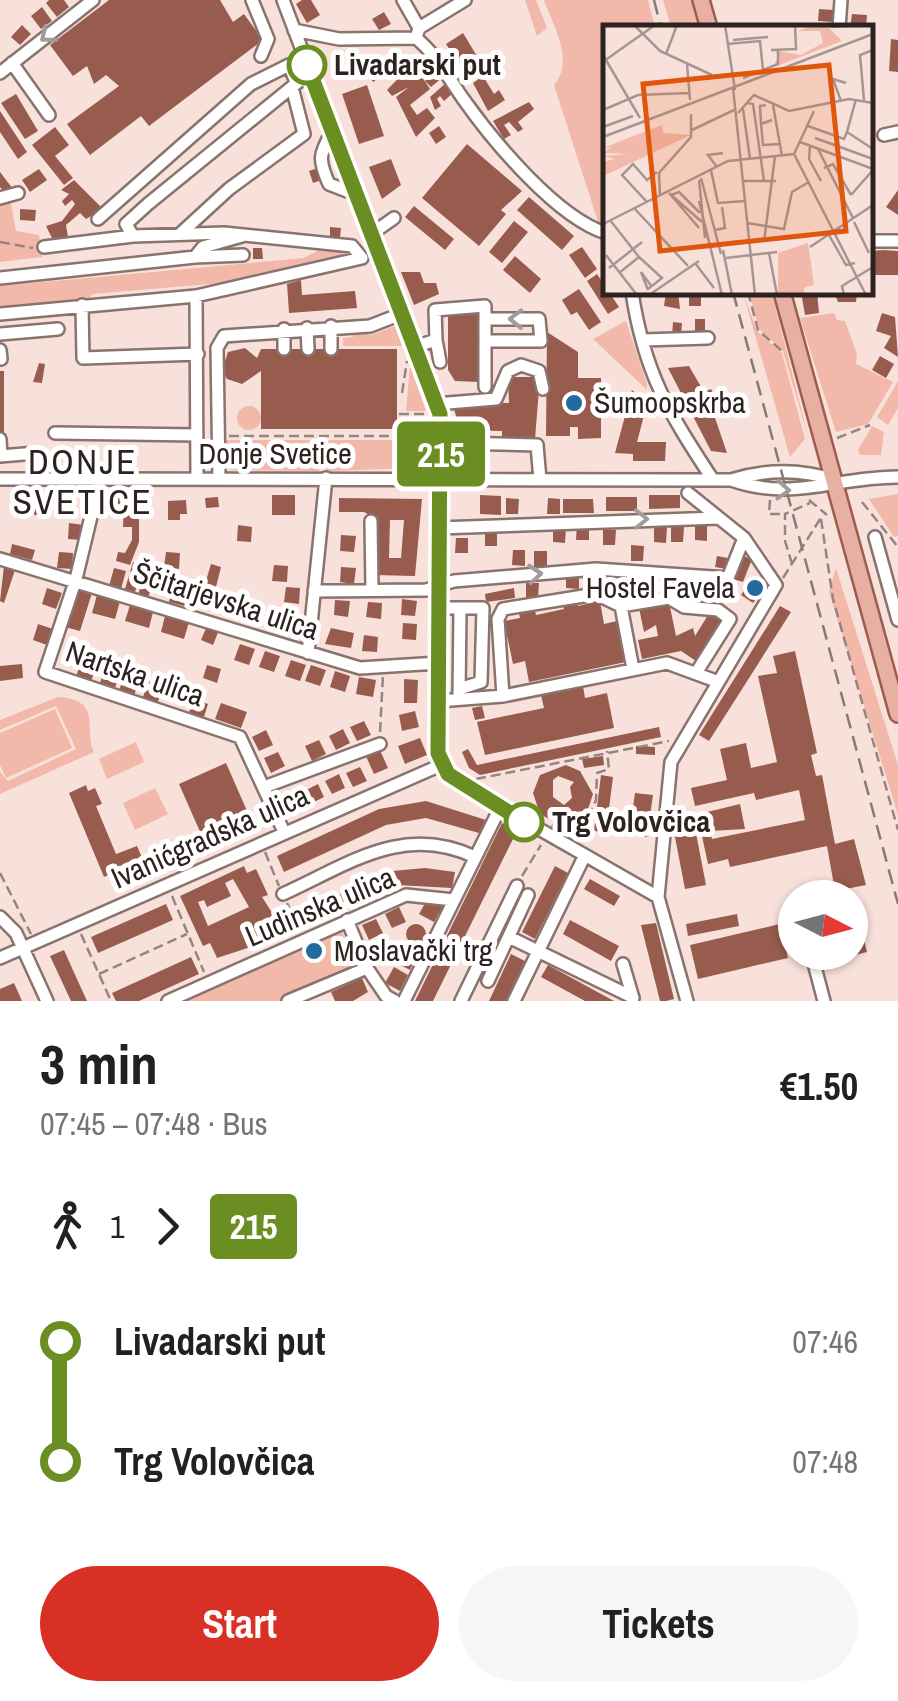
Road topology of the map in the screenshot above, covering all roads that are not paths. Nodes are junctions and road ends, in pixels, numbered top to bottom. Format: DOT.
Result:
graph roads {
  1 [pos="93,0"];
  2 [pos="252,0"];
  3 [pos="283,0"];
  4 [pos="404,0"];
  5 [pos="465,0"];
  6 [pos="701,0"];
  7 [pos="840,0"];
  8 [pos="707,25"];
  9 [pos="838,25"];
  10 [pos="294,30"];
  11 [pos="417,33"];
  12 [pos="261,56"];
  13 [pos="12,63"];
  14 [pos="0,73"];
  15 [pos="310,74"];
  16 [pos="294,85"];
  17 [pos="49,115"];
  18 [pos="332,132"];
  19 [pos="898,132"];
  20 [pos="884,136"];
  21 [pos="18,194"];
  22 [pos="355,194"];
  23 [pos="0,198"];
  24 [pos="394,218"];
  25 [pos="98,219"];
  26 [pos="603,232"];
  27 [pos="180,234"];
  28 [pos="132,236"];
  29 [pos="242,236"];
  30 [pos="372,240"];
  31 [pos="898,240"];
  32 [pos="873,241"];
  33 [pos="44,247"];
  34 [pos="243,255"];
  35 [pos="195,257"];
  36 [pos="362,258"];
  37 [pos="380,262"];
  38 [pos="0,278"];
  39 [pos="633,295"];
  40 [pos="783,295"];
  41 [pos="196,296"];
  42 [pos="82,305"];
  43 [pos="0,314"];
  44 [pos="402,314"];
  45 [pos="485,318"];
  46 [pos="332,326"];
  47 [pos="308,328"];
  48 [pos="58,329"];
  49 [pos="284,330"];
  50 [pos="0,334"];
  51 [pos="708,338"];
  52 [pos="436,340"];
  53 [pos="643,340"];
  54 [pos="485,341"];
  55 [pos="284,349"];
  56 [pos="308,349"];
  57 [pos="331,349"];
  58 [pos="0,350"];
  59 [pos="412,352"];
  60 [pos="198,354"];
  61 [pos="1,359"];
  62 [pos="440,362"];
  63 [pos="485,386"];
  64 [pos="543,389"];
  65 [pos="432,409"];
  66 [pos="55,433"];
  67 [pos="197,436"];
  68 [pos="0,439"];
  69 [pos="455,444"];
  70 [pos="36,453"];
  71 [pos="0,456"];
  72 [pos="541,462"];
  73 [pos="324,475"];
  74 [pos="898,477"];
  75 [pos="0,479"];
  76 [pos="100,479"];
  77 [pos="197,479"];
  78 [pos="218,479"];
  79 [pos="440,480"];
  80 [pos="540,480"];
  81 [pos="564,480"];
  82 [pos="712,480"];
  83 [pos="731,480"];
  84 [pos="835,480"];
  85 [pos="688,492"];
  86 [pos="718,518"];
  87 [pos="371,521"];
  88 [pos="438,528"];
  89 [pos="875,537"];
  90 [pos="744,538"];
  91 [pos="1,562"];
  92 [pos="76,579"];
  93 [pos="438,586"];
  94 [pos="372,590"];
  95 [pos="314,591"];
  96 [pos="896,605"];
  97 [pos="621,606"];
  98 [pos="438,608"];
  99 [pos="460,608"];
  100 [pos="898,620"];
  101 [pos="308,653"];
  102 [pos="438,664"];
  103 [pos="634,669"];
  104 [pos="696,672"];
  105 [pos="716,682"];
  106 [pos="459,695"];
  107 [pos="503,696"];
  108 [pos="438,701"];
  109 [pos="898,714"];
  110 [pos="380,744"];
  111 [pos="442,765"];
  112 [pos="264,787"];
  113 [pos="500,808"];
  114 [pos="284,832"];
  115 [pos="584,857"];
  116 [pos="475,858"];
  117 [pos="516,886"];
  118 [pos="282,894"];
  119 [pos="528,895"];
  120 [pos="658,897"];
  121 [pos="454,900"];
  122 [pos="0,918"];
  123 [pos="347,920"];
  124 [pos="509,938"];
  125 [pos="23,949"];
  126 [pos="537,950"];
  127 [pos="0,958"];
  128 [pos="623,964"];
  129 [pos="367,968"];
  130 [pos="815,970"];
  131 [pos="488,981"];
  132 [pos="633,999"];
  133 [pos="47,1001"];
  134 [pos="168,1001"];
  135 [pos="288,1001"];
  136 [pos="396,1001"];
  137 [pos="404,1001"];
  138 [pos="460,1001"];
  139 [pos="514,1001"];
  140 [pos="686,1001"];
  141 [pos="824,1001"];
  1 -- 13 [label="street, one-way"];
  2 -- 12 [label="street"];
  3 -- 10 [label="street"];
  4 -- 11 [label="street"];
  5 -- 11 [label="street"];
  6 -- 8 [label="main road"];
  7 -- 9 [label="street"];
  10 -- 11 [label="street"];
  10 -- 15 [label="street"];
  11 -- 26 [label="street"];
  13 -- 14 [label="street"];
  13 -- 17 [label="street"];
  15 -- 16 [label="street"];
  15 -- 18 [label="street"];
  16 -- 25 [label="street"];
  16 -- 27 [label="street"];
  16 -- 28 [label="street"];
  18 -- 22 [label="street"];
  18 -- 22 [label="street"];
  19 -- 20 [label="street"];
  21 -- 23 [label="street"];
  22 -- 30 [label="street"];
  24 -- 30 [label="street"];
  27 -- 28 [label="street"];
  27 -- 29 [label="street"];
  28 -- 33 [label="street"];
  29 -- 35 [label="street"];
  29 -- 36 [label="street"];
  30 -- 36 [label="street"];
  30 -- 37 [label="street"];
  31 -- 32 [label="street"];
  34 -- 35 [label="street"];
  35 -- 38 [label="street"];
  36 -- 37 [label="street"];
  36 -- 41 [label="street"];
  37 -- 44 [label="street"];
  39 -- 53 [label="street"];
  40 -- 84 [label="main road"];
  41 -- 42 [label="street"];
  41 -- 60 [label="street"];
  42 -- 43 [label="street"];
  42 -- 60 [label="street"];
  44 -- 46 [label="street"];
  44 -- 59 [label="street"];
  45 -- 52 [label="street"];
  45 -- 54 [label="street"];
  54 -- 45 [label="street, one-way"];
  46 -- 47 [label="street"];
  46 -- 57 [label="street"];
  47 -- 49 [label="street"];
  47 -- 56 [label="street"];
  48 -- 50 [label="street"];
  49 -- 55 [label="street"];
  49 -- 78 [label="street"];
  51 -- 53 [label="street"];
  52 -- 59 [label="street"];
  52 -- 62 [label="street"];
  53 -- 82 [label="street"];
  54 -- 63 [label="street"];
  58 -- 61 [label="street"];
  59 -- 65 [label="street"];
  60 -- 67 [label="street"];
  64 -- 65 [label="street"];
  65 -- 79 [label="street"];
  66 -- 67 [label="street"];
  67 -- 77 [label="street"];
  68 -- 71 [label="street"];
  69 -- 72 [label="street"];
  70 -- 71 [label="street"];
  72 -- 80 [label="street"];
  72 -- 81 [label="street"];
  73 -- 78 [label="street, Donje Svetice"];
  73 -- 79 [label="street, Donje Svetice"];
  73 -- 95 [label="street"];
  74 -- 84 [label="street"];
  75 -- 76 [label="street, Donje Svetice"];
  76 -- 77 [label="street, Donje Svetice"];
  76 -- 92 [label="street, Nartska ulica"];
  77 -- 78 [label="street, Donje Svetice"];
  79 -- 80 [label="street, Donje Svetice"];
  79 -- 88 [label="street"];
  80 -- 81 [label="street, Donje Svetice"];
  81 -- 82 [label="street, Donje Svetice"];
  82 -- 83 [label="street, Donje Svetice"];
  83 -- 84 [label="street, Donje Svetice"];
  83 -- 84 [label="street, Donje Svetice, one-way"];
  84 -- 109 [label="main road"];
  85 -- 86 [label="street"];
  88 -- 86 [label="street, one-way"];
  86 -- 90 [label="street"];
  87 -- 94 [label="street"];
  88 -- 93 [label="street"];
  89 -- 96 [label="street"];
  93 -- 90 [label="street, one-way"];
  90 -- 105 [label="street"];
  91 -- 92 [label="street, Ščitarjevska ulica"];
  92 -- 101 [label="street, Ščitarjevska ulica"];
  92 -- 112 [label="street, Nartska ulica"];
  93 -- 94 [label="street"];
  93 -- 98 [label="street"];
  94 -- 95 [label="street"];
  95 -- 101 [label="street"];
  96 -- 100 [label="street"];
  97 -- 103 [label="street"];
  97 -- 104 [label="street"];
  97 -- 107 [label="street"];
  98 -- 99 [label="street"];
  98 -- 102 [label="street"];
  99 -- 106 [label="street"];
  99 -- 106 [label="street"];
  101 -- 102 [label="street, Ščitarjevska ulica"];
  102 -- 108 [label="street"];
  103 -- 104 [label="street"];
  103 -- 107 [label="street"];
  104 -- 105 [label="street"];
  105 -- 120 [label="street"];
  106 -- 107 [label="street"];
  106 -- 108 [label="street"];
  108 -- 111 [label="street"];
  110 -- 112 [label="street"];
  111 -- 113 [label="street"];
  111 -- 114 [label="street, Ivanićgradska ulica"];
  112 -- 114 [label="street, Nartska ulica"];
  113 -- 115 [label="street"];
  113 -- 116 [label="street"];
  114 -- 125 [label="street, Ivanićgradska ulica"];
  115 -- 120 [label="street"];
  115 -- 126 [label="street"];
  116 -- 118 [label="street"];
  116 -- 121 [label="street"];
  117 -- 138 [label="street"];
  119 -- 124 [label="street"];
  120 -- 140 [label="street"];
  121 -- 123 [label="street, Ludinska ulica"];
  121 -- 137 [label="street"];
  122 -- 125 [label="street"];
  123 -- 129 [label="street"];
  123 -- 134 [label="street, Ludinska ulica"];
  124 -- 126 [label="street"];
  124 -- 131 [label="street"];
  125 -- 127 [label="street, Ivanićgradska ulica"];
  125 -- 133 [label="street"];
  126 -- 132 [label="street"];
  126 -- 139 [label="street"];
  128 -- 132 [label="street"];
  129 -- 135 [label="street"];
  129 -- 136 [label="street"];
  130 -- 141 [label="street"];
}
